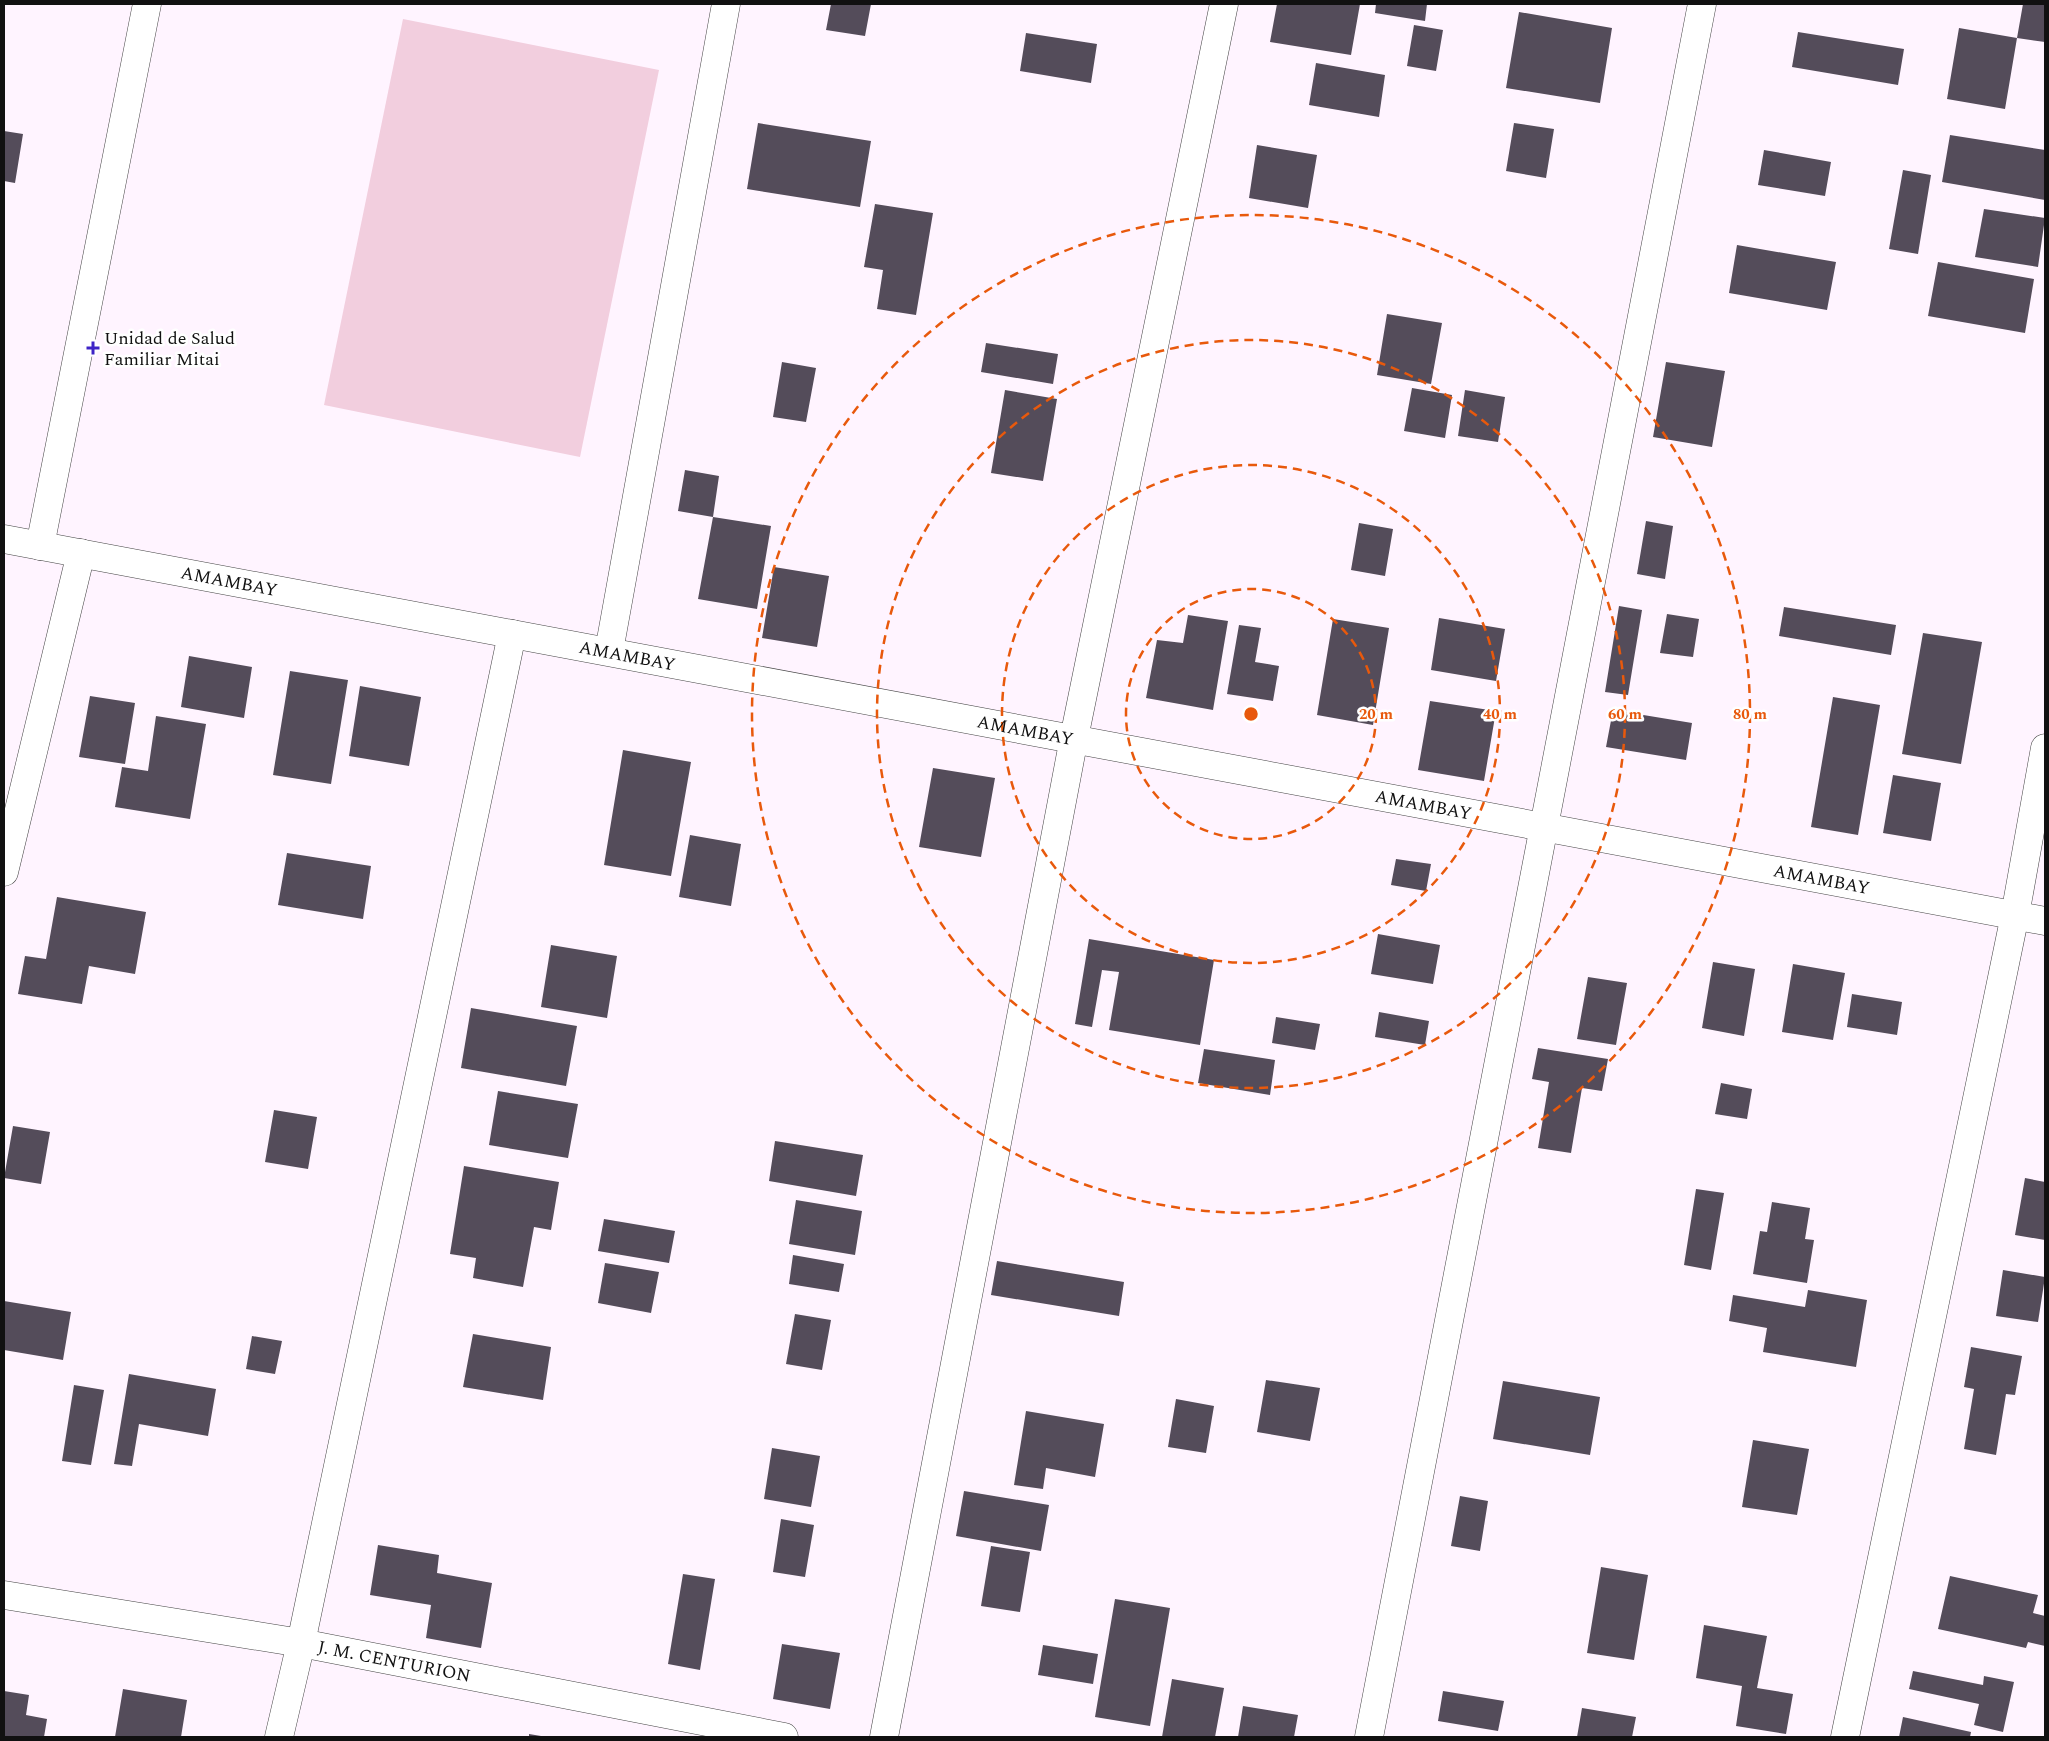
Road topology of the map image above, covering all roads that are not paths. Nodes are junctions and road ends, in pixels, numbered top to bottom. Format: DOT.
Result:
graph roads {
  1 [pos="147,4"];
  2 [pos="726,4"];
  3 [pos="1224,4"];
  4 [pos="1702,4"];
  5 [pos="4,539"];
  6 [pos="40,546"];
  7 [pos="81,552"];
  8 [pos="512,634"];
  9 [pos="608,651"];
  10 [pos="1074,738"];
  11 [pos="2045,748"];
  12 [pos="1545,826"];
  13 [pos="4,872"];
  14 [pos="2015,915"];
  15 [pos="2045,921"];
  16 [pos="4,1595"];
  17 [pos="301,1642"];
  18 [pos="279,1737"];
  19 [pos="784,1737"];
  20 [pos="884,1737"];
  21 [pos="1369,1737"];
  22 [pos="1846,1737"];
  1 -- 6 [label="street"];
  2 -- 9 [label="street"];
  3 -- 10 [label="street"];
  4 -- 12 [label="street"];
  5 -- 6 [label="street, AMAMBAY"];
  6 -- 7 [label="street, AMAMBAY"];
  7 -- 8 [label="street, AMAMBAY"];
  7 -- 13 [label="street"];
  8 -- 9 [label="street, AMAMBAY"];
  8 -- 17 [label="street"];
  9 -- 10 [label="street, AMAMBAY"];
  10 -- 12 [label="street, AMAMBAY"];
  10 -- 20 [label="street"];
  11 -- 14 [label="street"];
  12 -- 14 [label="street, AMAMBAY"];
  12 -- 21 [label="street"];
  14 -- 15 [label="street, AMAMBAY"];
  14 -- 22 [label="street"];
  16 -- 17 [label="street, J. M. CENTURION"];
  17 -- 18 [label="street"];
  17 -- 19 [label="street, J. M. CENTURION"];
}
